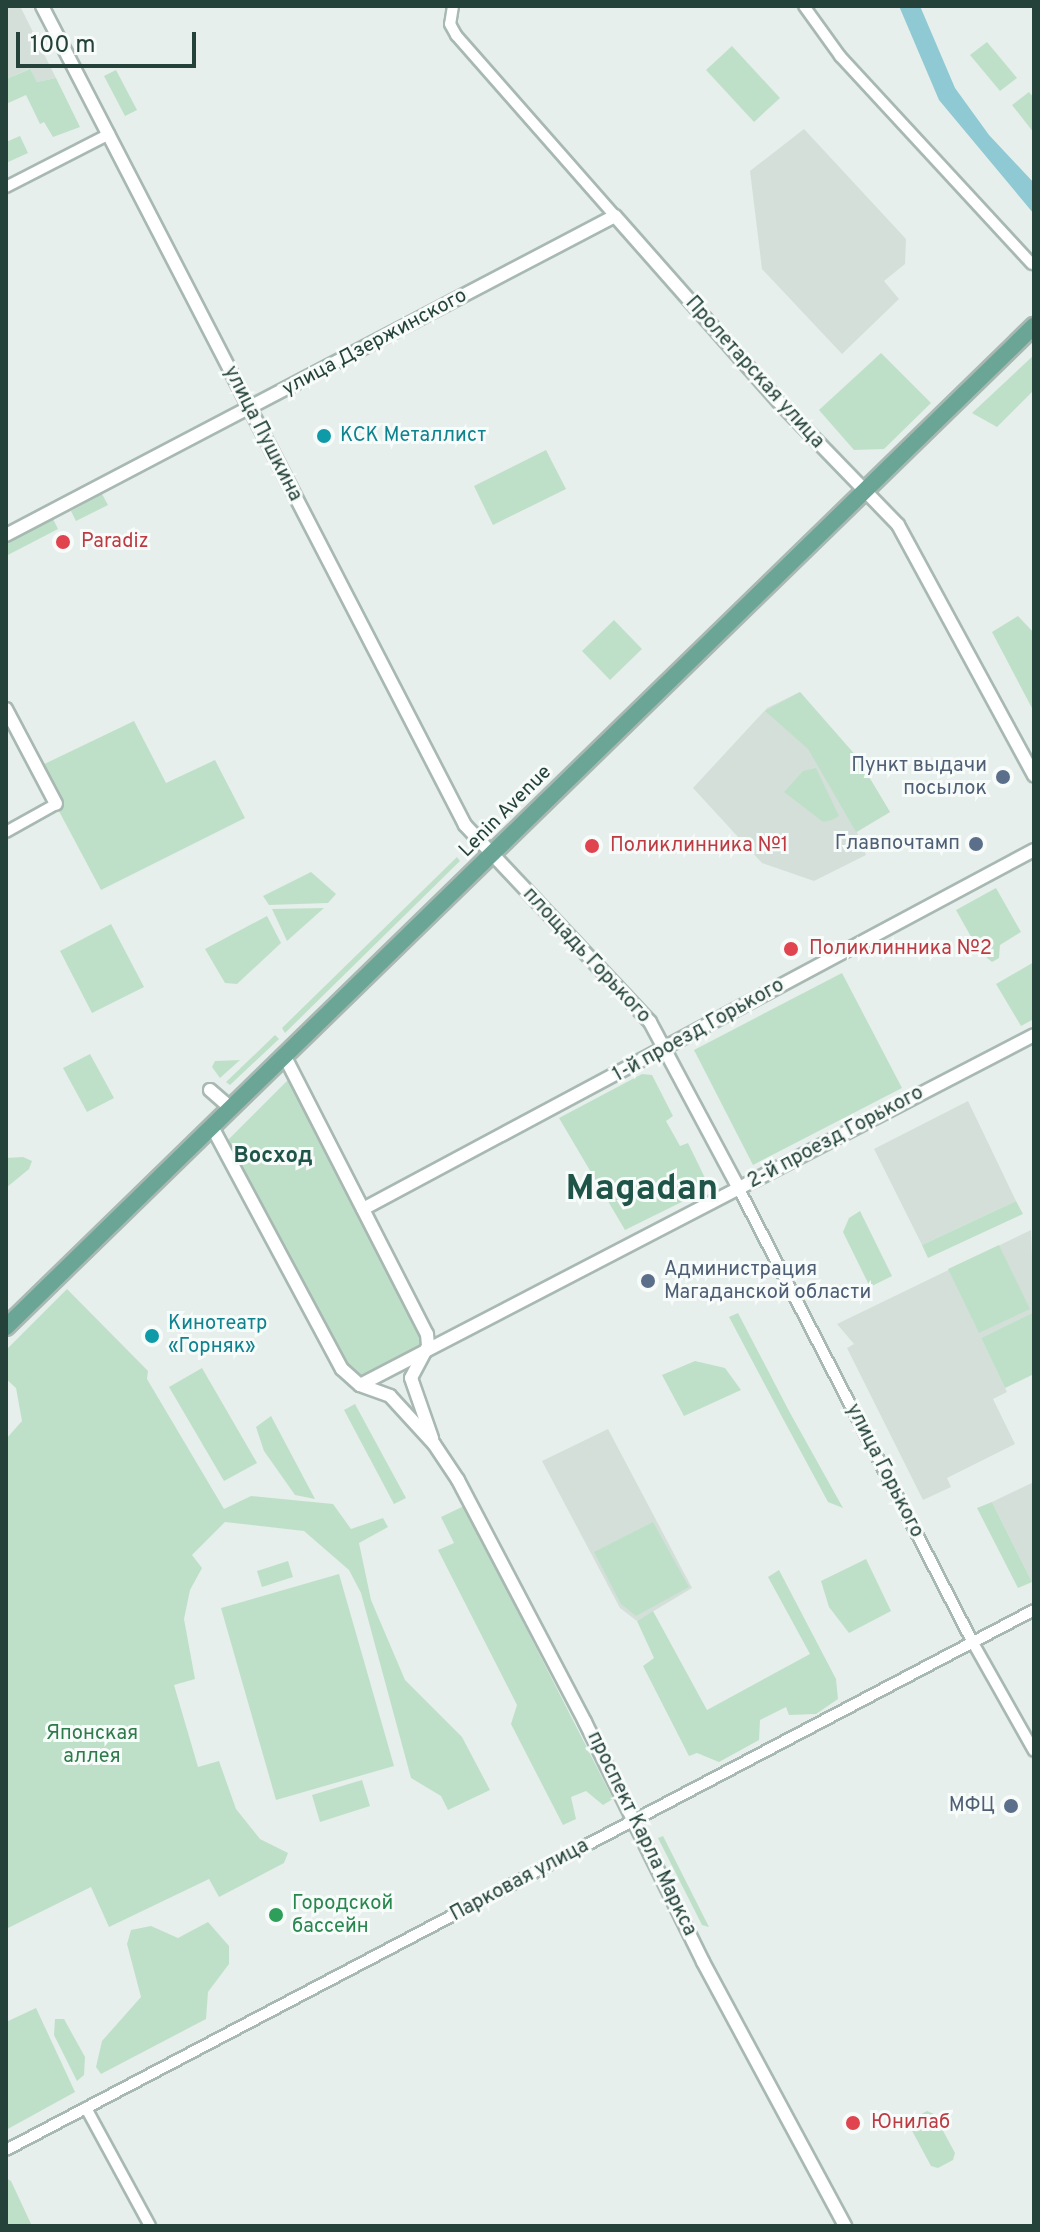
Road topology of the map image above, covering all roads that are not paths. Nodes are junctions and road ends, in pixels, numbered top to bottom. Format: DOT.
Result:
graph roads {
  1 [pos="42,6"];
  2 [pos="804,6"];
  3 [pos="452,10"];
  4 [pos="109,134"];
  5 [pos="6,187"];
  6 [pos="615,216"];
  7 [pos="1032,264"];
  8 [pos="1034,326"];
  9 [pos="249,409"];
  10 [pos="867,493"];
  11 [pos="6,535"];
  12 [pos="6,709"];
  13 [pos="1030,758"];
  14 [pos="1034,776"];
  15 [pos="56,804"];
  16 [pos="6,832"];
  17 [pos="1034,850"];
  18 [pos="491,856"];
  19 [pos="1034,1035"];
  20 [pos="666,1048"];
  21 [pos="285,1057"];
  22 [pos="210,1090"];
  23 [pos="231,1108"];
  24 [pos="211,1125"];
  25 [pos="739,1189"];
  26 [pos="363,1209"];
  27 [pos="6,1327"];
  28 [pos="425,1352"];
  29 [pos="360,1385"];
  30 [pos="434,1444"];
  31 [pos="1034,1610"];
  32 [pos="972,1641"];
  33 [pos="1034,1751"];
  34 [pos="634,1820"];
  35 [pos="86,2108"];
  36 [pos="6,2150"];
  37 [pos="150,2226"];
  38 [pos="845,2226"];
  1 -- 4 [label="street, улица Пушкина"];
  2 -- 7 [label="street"];
  3 -- 6 [label="street, Пролетарская улица"];
  4 -- 5 [label="street"];
  4 -- 9 [label="street, улица Пушкина"];
  6 -- 9 [label="street, улица Дзержинского"];
  6 -- 10 [label="street, Пролетарская улица"];
  8 -- 10 [label="main road, Lenin Avenue"];
  9 -- 11 [label="street, улица Дзержинского"];
  9 -- 18 [label="street, улица Пушкина"];
  10 -- 13 [label="street, Пролетарская улица"];
  10 -- 18 [label="main road, Lenin Avenue"];
  12 -- 15 [label="street"];
  13 -- 14 [label="street, Пролетарская улица"];
  15 -- 16 [label="street"];
  17 -- 20 [label="street, 1-й проезд Горького"];
  18 -- 20 [label="street, площадь Горького"];
  18 -- 21 [label="main road, Lenin Avenue"];
  19 -- 25 [label="street, 2-й проезд Горького"];
  20 -- 25 [label="street, площадь Горького"];
  20 -- 26 [label="street, 1-й проезд Горького"];
  21 -- 23 [label="main road, Lenin Avenue"];
  21 -- 26 [label="street, проспект Карла Маркса"];
  22 -- 23 [label="street"];
  23 -- 24 [label="main road, Lenin Avenue"];
  24 -- 27 [label="main road, Lenin Avenue"];
  24 -- 29 [label="street, проспект Карла Маркса"];
  25 -- 28 [label="street, 2-й проезд Горького"];
  25 -- 32 [label="street, улица Горького"];
  26 -- 28 [label="street, проспект Карла Маркса"];
  28 -- 29 [label="street"];
  28 -- 30 [label="street, проспект Карла Маркса"];
  29 -- 30 [label="street, проспект Карла Маркса"];
  30 -- 34 [label="street, проспект Карла Маркса"];
  31 -- 32 [label="street, Парковая улица"];
  32 -- 33 [label="street, улица Горького"];
  32 -- 34 [label="street, Парковая улица"];
  34 -- 35 [label="street, Парковая улица"];
  34 -- 38 [label="street, проспект Карла Маркса"];
  35 -- 36 [label="street, Парковая улица"];
  35 -- 37 [label="street"];
}
